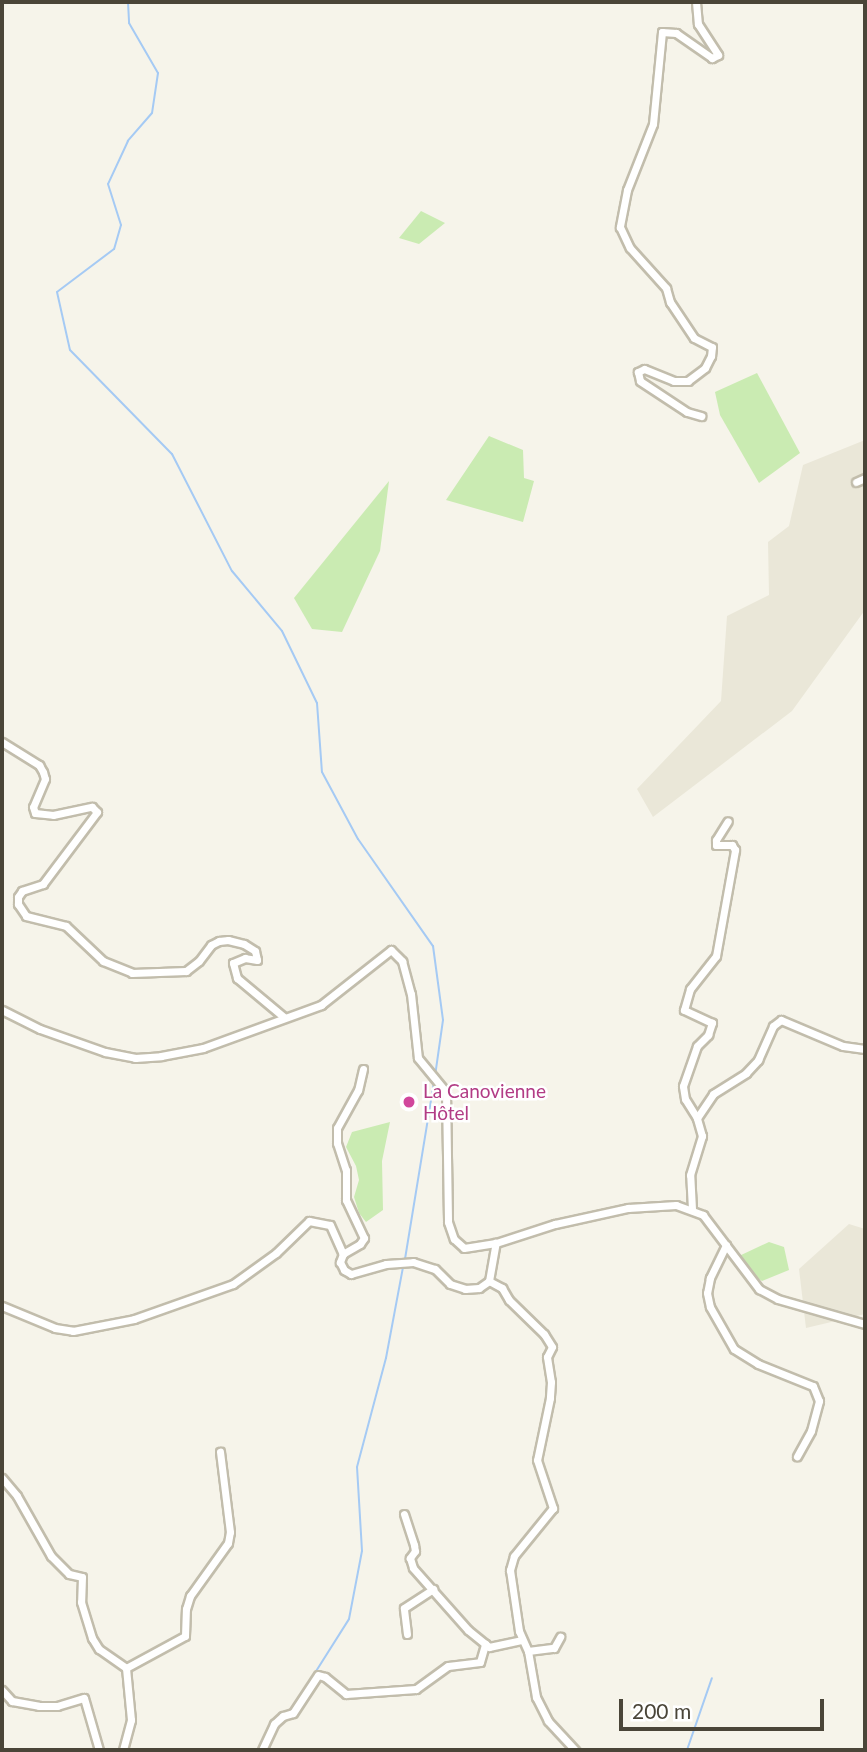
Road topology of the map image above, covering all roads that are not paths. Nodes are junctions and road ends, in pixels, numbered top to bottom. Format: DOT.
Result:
graph roads {
  1 [pos="695,2"];
  2 [pos="701,416"];
  3 [pos="865,478"];
  4 [pos="856,481"];
  5 [pos="2,742"];
  6 [pos="728,821"];
  7 [pos="2,1010"];
  8 [pos="285,1018"];
  9 [pos="865,1049"];
  10 [pos="363,1069"];
  11 [pos="696,1118"];
  12 [pos="692,1209"];
  13 [pos="496,1243"];
  14 [pos="726,1245"];
  15 [pos="343,1254"];
  16 [pos="489,1281"];
  17 [pos="2,1306"];
  18 [pos="865,1324"];
  19 [pos="220,1452"];
  20 [pos="797,1456"];
  21 [pos="2,1479"];
  22 [pos="404,1514"];
  23 [pos="433,1589"];
  24 [pos="407,1634"];
  25 [pos="560,1637"];
  26 [pos="522,1640"];
  27 [pos="485,1644"];
  28 [pos="528,1651"];
  29 [pos="126,1668"];
  30 [pos="2,1690"];
  31 [pos="99,1750"];
  32 [pos="123,1750"];
  33 [pos="262,1750"];
  34 [pos="575,1750"];
  1 -- 2 [label="street"];
  3 -- 4 [label="street"];
  5 -- 8 [label="street"];
  6 -- 11 [label="street"];
  7 -- 8 [label="street"];
  8 -- 13 [label="street"];
  9 -- 11 [label="street"];
  10 -- 15 [label="street"];
  11 -- 12 [label="street"];
  12 -- 13 [label="street"];
  12 -- 14 [label="street"];
  13 -- 16 [label="street"];
  14 -- 18 [label="street"];
  14 -- 20 [label="street"];
  15 -- 16 [label="street"];
  15 -- 17 [label="street"];
  16 -- 26 [label="street"];
  19 -- 29 [label="street"];
  21 -- 29 [label="street"];
  22 -- 23 [label="street"];
  23 -- 24 [label="street"];
  23 -- 27 [label="street"];
  25 -- 28 [label="street"];
  26 -- 27 [label="street"];
  26 -- 28 [label="street"];
  27 -- 33 [label="street"];
  28 -- 34 [label="street"];
  29 -- 32 [label="street"];
  30 -- 31 [label="street"];
}
